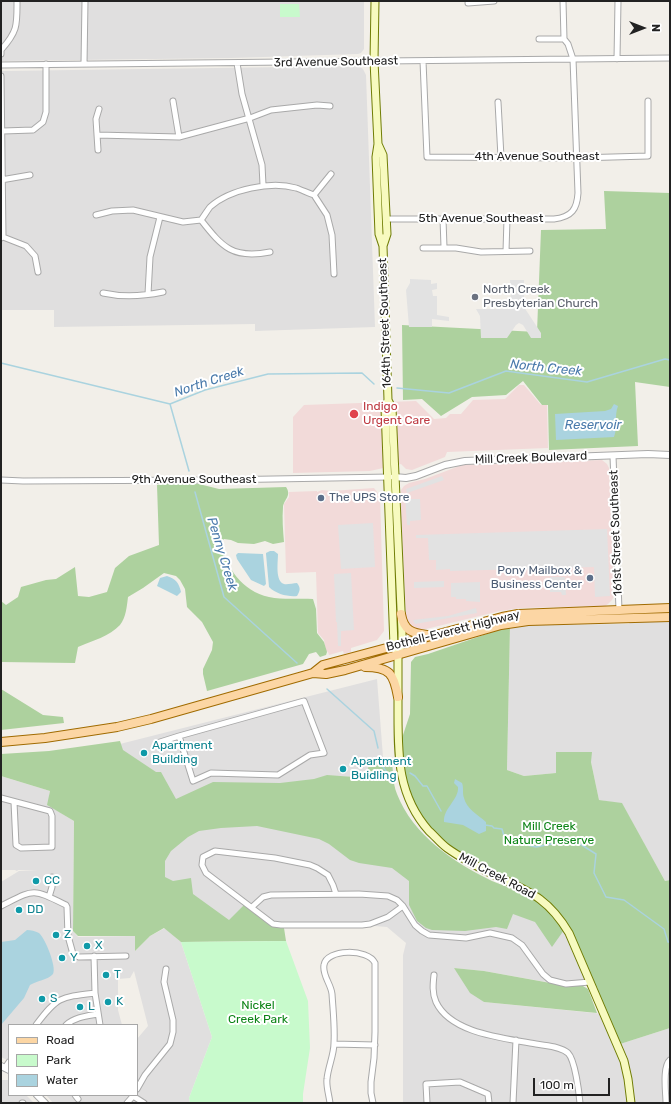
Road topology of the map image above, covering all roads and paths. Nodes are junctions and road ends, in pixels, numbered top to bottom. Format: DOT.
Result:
graph roads {
  1 [pos="17,1"];
  2 [pos="85,1"];
  3 [pos="375,1"];
  4 [pos="494,1"];
  5 [pos="563,1"];
  6 [pos="618,1"];
  7 [pos="468,3"];
  8 [pos="564,38"];
  9 [pos="539,39"];
  10 [pos="1,54"];
  11 [pos="670,58"];
  12 [pos="617,59"];
  13 [pos="573,60"];
  14 [pos="374,61"];
  15 [pos="423,61"];
  16 [pos="237,63"];
  17 [pos="46,64"];
  18 [pos="84,64"];
  19 [pos="1,65"];
  20 [pos="1,76"];
  21 [pos="173,101"];
  22 [pos="648,101"];
  23 [pos="498,102"];
  24 [pos="330,106"];
  25 [pos="99,109"];
  26 [pos="250,118"];
  27 [pos="3,131"];
  28 [pos="97,135"];
  29 [pos="179,138"];
  30 [pos="378,144"];
  31 [pos="98,150"];
  32 [pos="500,157"];
  33 [pos="577,158"];
  34 [pos="331,174"];
  35 [pos="30,175"];
  36 [pos="2,180"];
  37 [pos="263,185"];
  38 [pos="314,195"];
  39 [pos="96,215"];
  40 [pos="160,217"];
  41 [pos="386,219"];
  42 [pos="443,219"];
  43 [pos="507,219"];
  44 [pos="201,220"];
  45 [pos="2,237"];
  46 [pos="383,246"];
  47 [pos="423,248"];
  48 [pos="444,248"];
  49 [pos="506,251"];
  50 [pos="530,251"];
  51 [pos="270,252"];
  52 [pos="38,272"];
  53 [pos="334,274"];
  54 [pos="163,292"];
  55 [pos="103,293"];
  56 [pos="148,294"];
  57 [pos="670,455"];
  58 [pos="613,456"];
  59 [pos="391,477"];
  60 [pos="1,480"];
  61 [pos="670,608"];
  62 [pos="401,614"];
  63 [pos="619,614"];
  64 [pos="670,617"];
  65 [pos="432,636"];
  66 [pos="398,645"];
  67 [pos="398,656"];
  68 [pos="357,667"];
  69 [pos="313,673"];
  70 [pos="398,697"];
  71 [pos="179,736"];
  72 [pos="1,742"];
  73 [pos="157,743"];
  74 [pos="1,798"];
  75 [pos="14,802"];
  76 [pos="52,877"];
  77 [pos="336,894"];
  78 [pos="49,897"];
  79 [pos="1,906"];
  80 [pos="403,906"];
  81 [pos="252,907"];
  82 [pos="94,956"];
  83 [pos="126,956"];
  84 [pos="166,969"];
  85 [pos="434,974"];
  86 [pos="590,982"];
  87 [pos="95,992"];
  88 [pos="98,1014"];
  89 [pos="37,1024"];
  90 [pos="67,1024"];
  91 [pos="100,1024"];
  92 [pos="516,1040"];
  93 [pos="334,1044"];
  94 [pos="375,1045"];
  95 [pos="670,1060"];
  96 [pos="138,1087"];
  97 [pos="133,1096"];
  98 [pos="128,1103"];
  99 [pos="144,1103"];
  100 [pos="330,1103"];
  101 [pos="373,1103"];
  102 [pos="427,1103"];
  103 [pos="489,1103"];
  104 [pos="513,1103"];
  105 [pos="580,1103"];
  106 [pos="631,1103"];
  107 [pos="666,1103"];
  1 -- 10 [label="street"];
  2 -- 18 [label="street"];
  3 -- 14 [label="main road, 164th Street Southeast"];
  4 -- 7 [label="street"];
  5 -- 8 [label="street"];
  6 -- 12 [label="street"];
  8 -- 9 [label="street"];
  8 -- 13 [label="street"];
  11 -- 12 [label="street, 3rd Avenue Southeast"];
  12 -- 13 [label="street, 3rd Avenue Southeast"];
  13 -- 15 [label="street, 3rd Avenue Southeast"];
  13 -- 33 [label="street"];
  14 -- 15 [label="street, 3rd Avenue Southeast"];
  14 -- 16 [label="street, 3rd Avenue Southeast"];
  14 -- 30 [label="main road, 164th Street Southeast"];
  15 -- 32 [label="street, 4th Avenue Southeast"];
  16 -- 18 [label="street, 3rd Avenue Southeast"];
  16 -- 26 [label="street"];
  17 -- 18 [label="street, 3rd Avenue Southeast"];
  17 -- 19 [label="street, 3rd Avenue Southeast"];
  17 -- 27 [label="street"];
  20 -- 27 [label="street"];
  21 -- 29 [label="street"];
  22 -- 33 [label="street, 4th Avenue Southeast"];
  23 -- 32 [label="street"];
  24 -- 26 [label="street"];
  25 -- 28 [label="street"];
  26 -- 29 [label="street"];
  26 -- 37 [label="street"];
  27 -- 36 [label="street"];
  28 -- 29 [label="street"];
  28 -- 31 [label="street"];
  30 -- 41 [label="main road, 164th Street Southeast"];
  30 -- 46 [label="main road, 164th Street Southeast"];
  32 -- 33 [label="street, 4th Avenue Southeast"];
  33 -- 43 [label="street, 5th Avenue Southeast"];
  34 -- 38 [label="street"];
  35 -- 36 [label="street"];
  36 -- 45 [label="street"];
  37 -- 38 [label="street"];
  37 -- 44 [label="street"];
  38 -- 53 [label="street"];
  39 -- 40 [label="street"];
  40 -- 44 [label="street"];
  40 -- 56 [label="street"];
  41 -- 42 [label="street, 5th Avenue Southeast"];
  41 -- 46 [label="main road, 164th Street Southeast"];
  42 -- 43 [label="street, 5th Avenue Southeast"];
  42 -- 48 [label="street"];
  43 -- 49 [label="street"];
  44 -- 51 [label="street"];
  45 -- 52 [label="street"];
  46 -- 59 [label="main road, 164th Street Southeast"];
  47 -- 48 [label="street"];
  48 -- 49 [label="street"];
  49 -- 50 [label="street"];
  54 -- 56 [label="street"];
  55 -- 56 [label="street"];
  57 -- 58 [label="street, Mill Creek Boulevard"];
  58 -- 59 [label="street, Mill Creek Boulevard"];
  58 -- 63 [label="street, 161st Street Southeast"];
  59 -- 60 [label="street, 9th Avenue Southeast"];
  59 -- 62 [label="main road, 164th Street Southeast"];
  59 -- 66 [label="main road, 164th Street Southeast"];
  61 -- 63 [label="main road, Bothell-Everett Highway"];
  62 -- 65 [label="main road"];
  62 -- 66 [label="main road, 164th Street Southeast"];
  63 -- 64 [label="main road, Bothell-Everett Highway"];
  63 -- 65 [label="main road, Bothell-Everett Highway"];
  63 -- 67 [label="main road, Bothell-Everett Highway"];
  65 -- 66 [label="main road, Bothell-Everett Highway"];
  66 -- 67 [label="main road, Mill Creek Road"];
  66 -- 69 [label="main road, Bothell-Everett Highway"];
  67 -- 68 [label="main road, Bothell-Everett Highway"];
  67 -- 70 [label="main road, Mill Creek Road"];
  68 -- 69 [label="main road, Bothell-Everett Highway"];
  68 -- 70 [label="main road"];
  69 -- 72 [label="main road, Bothell-Everett Highway"];
  70 -- 86 [label="main road, Mill Creek Road"];
  71 -- 71 [label="street"];
  71 -- 73 [label="street"];
  74 -- 75 [label="street"];
  75 -- 75 [label="street"];
  76 -- 78 [label="street"];
  77 -- 80 [label="street"];
  77 -- 81 [label="street"];
  77 -- 81 [label="street"];
  78 -- 79 [label="street"];
  78 -- 82 [label="street"];
  80 -- 81 [label="street"];
  80 -- 86 [label="street"];
  82 -- 83 [label="street"];
  82 -- 87 [label="street"];
  84 -- 96 [label="street"];
  85 -- 92 [label="street"];
  86 -- 106 [label="main road, Mill Creek Road"];
  87 -- 88 [label="street"];
  87 -- 89 [label="street"];
  88 -- 90 [label="street"];
  88 -- 91 [label="street"];
  92 -- 104 [label="street"];
  92 -- 105 [label="street"];
  93 -- 94 [label="street"];
  93 -- 94 [label="street"];
  93 -- 100 [label="street"];
  94 -- 101 [label="street"];
  95 -- 107 [label="street"];
  97 -- 98 [label="street"];
  97 -- 99 [label="street"];
  102 -- 103 [label="street"];
}
